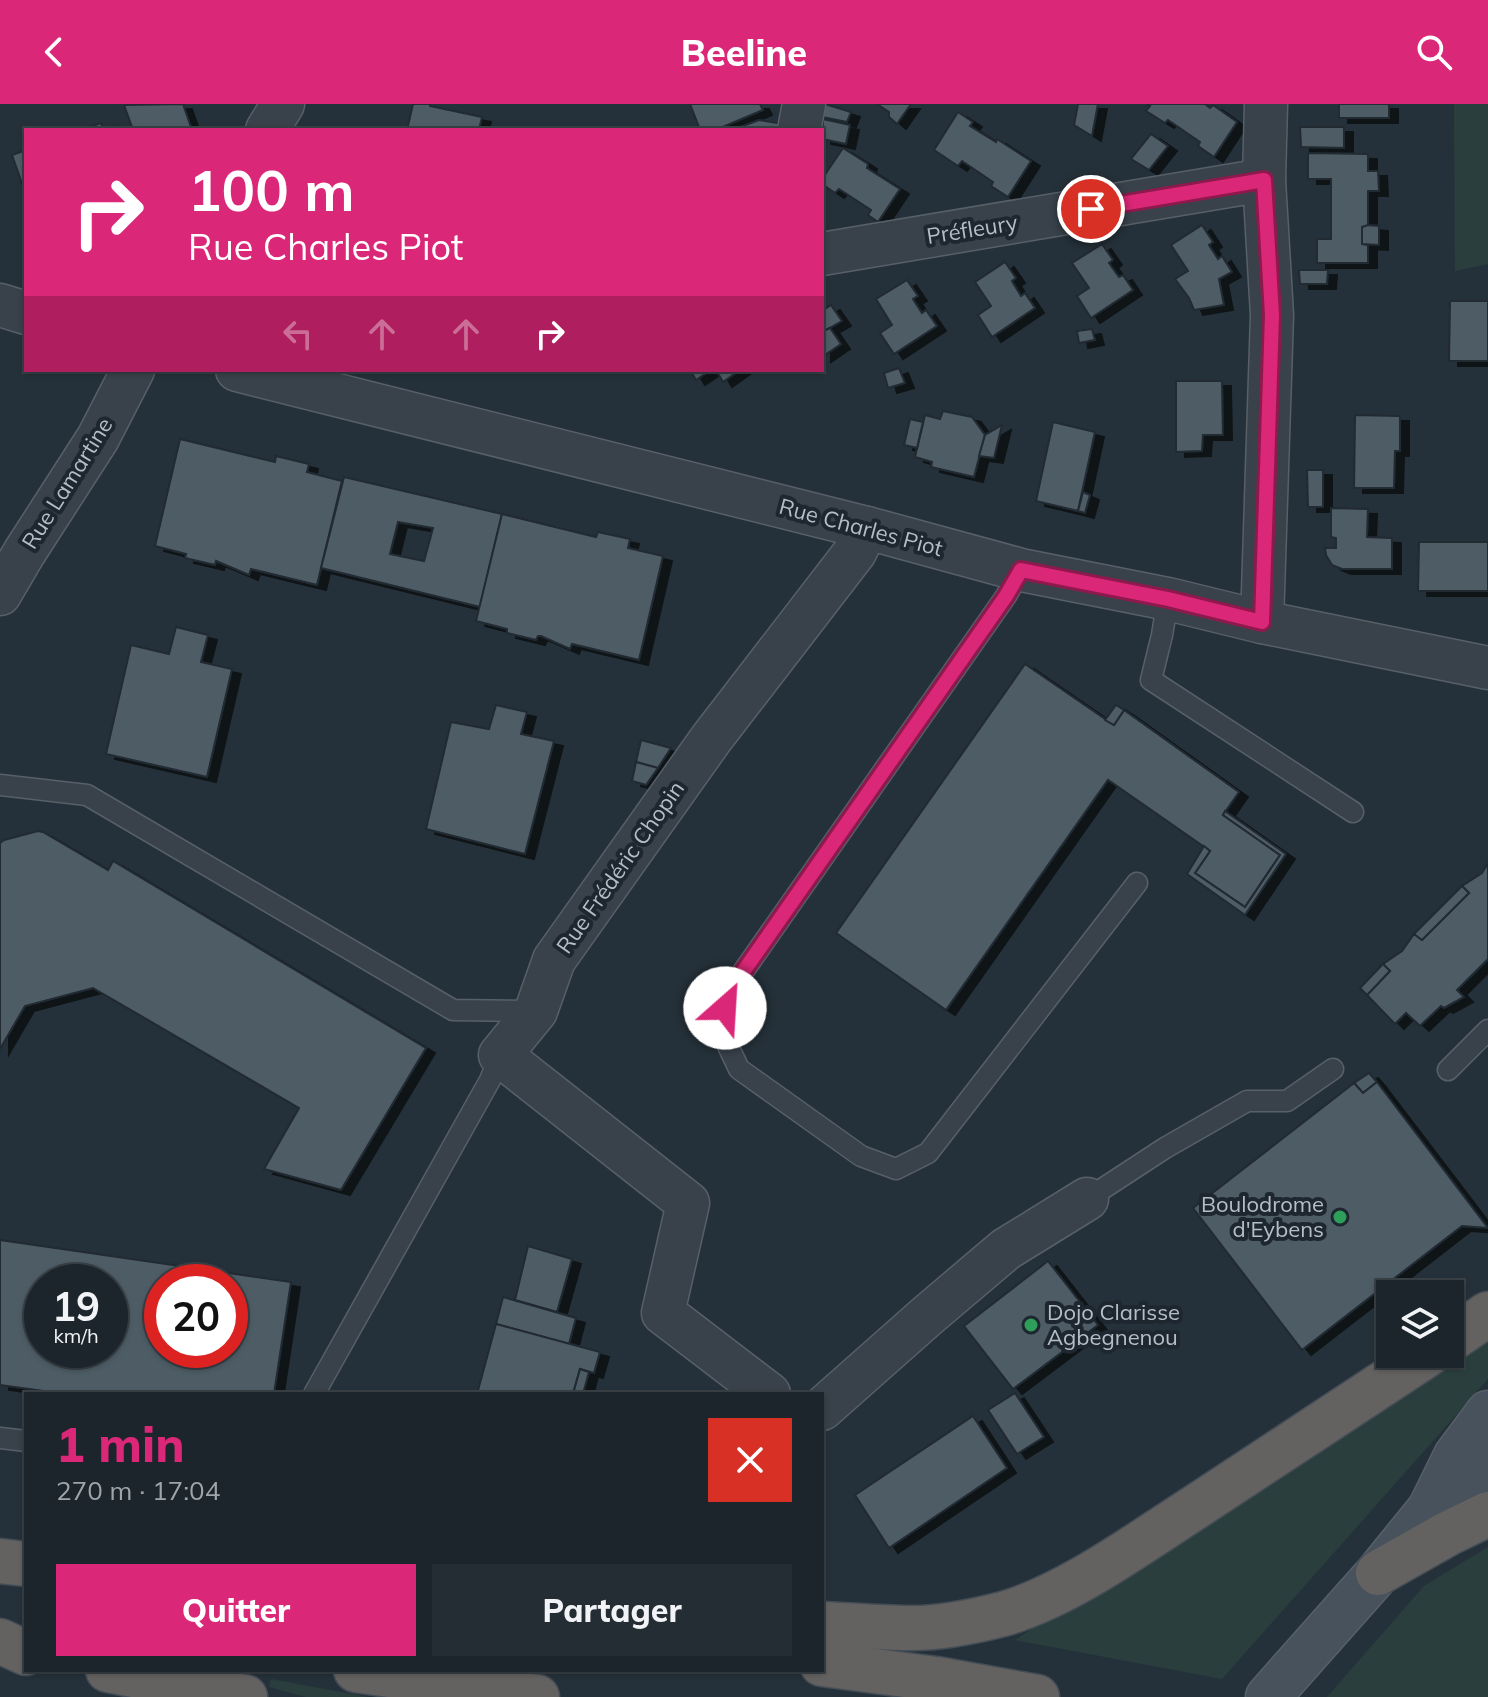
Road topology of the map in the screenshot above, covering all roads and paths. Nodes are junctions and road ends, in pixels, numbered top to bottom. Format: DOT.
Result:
graph roads {
  1 [pos="283,104"];
  2 [pos="804,104"];
  3 [pos="1266,104"];
  4 [pos="268,128"];
  5 [pos="799,128"];
  6 [pos="1264,180"];
  7 [pos="824,254"];
  8 [pos="0,305"];
  9 [pos="24,312"];
  10 [pos="132,372"];
  11 [pos="245,372"];
  12 [pos="867,528"];
  13 [pos="1021,570"];
  14 [pos="0,594"];
  15 [pos="1168,599"];
  16 [pos="1262,622"];
  17 [pos="1488,668"];
  18 [pos="0,785"];
  19 [pos="1353,812"];
  20 [pos="1137,883"];
  21 [pos="536,1011"];
  22 [pos="1488,1030"];
  23 [pos="500,1055"];
  24 [pos="1333,1069"];
  25 [pos="1448,1070"];
  26 [pos="1087,1199"];
  27 [pos="1488,1314"];
  28 [pos="1464,1330"];
  29 [pos="1407,1368"];
  30 [pos="315,1392"];
  31 [pos="766,1392"];
  32 [pos="824,1407"];
  33 [pos="1488,1413"];
  34 [pos="0,1438"];
  35 [pos="24,1441"];
  36 [pos="1488,1469"];
  37 [pos="1430,1509"];
  38 [pos="1488,1514"];
  39 [pos="0,1561"];
  40 [pos="24,1564"];
  41 [pos="1378,1573"];
  42 [pos="0,1621"];
  43 [pos="24,1624"];
  44 [pos="824,1624"];
  45 [pos="0,1641"];
  46 [pos="24,1652"];
  47 [pos="824,1664"];
  48 [pos="118,1672"];
  49 [pos="369,1672"];
  50 [pos="245,1697"];
  51 [pos="537,1697"];
  52 [pos="1037,1697"];
  53 [pos="1268,1697"];
  1 -- 4 [label="street"];
  2 -- 5 [label="street"];
  3 -- 6 [label="street"];
  6 -- 7 [label="street, Préfleury"];
  6 -- 16 [label="street"];
  8 -- 9 [label="street"];
  10 -- 14 [label="street, Rue Lamartine"];
  11 -- 12 [label="street, Rue Charles Piot"];
  12 -- 13 [label="street, Rue Charles Piot"];
  12 -- 21 [label="street, Rue Frédéric Chopin"];
  13 -- 15 [label="street, Rue Charles Piot"];
  13 -- 20 [label="lane"];
  15 -- 16 [label="street, Rue Charles Piot"];
  15 -- 19 [label="lane"];
  16 -- 17 [label="street, Rue Charles Piot"];
  18 -- 21 [label="lane"];
  21 -- 23 [label="street, Rue Frédéric Chopin"];
  22 -- 25 [label="lane"];
  23 -- 30 [label="lane"];
  23 -- 31 [label="street"];
  24 -- 26 [label="lane"];
  26 -- 32 [label="street"];
  27 -- 28 [label="highway"];
  29 -- 44 [label="highway"];
  33 -- 37 [label="main road"];
  34 -- 35 [label="lane"];
  36 -- 37 [label="main road"];
  37 -- 41 [label="main road"];
  38 -- 41 [label="highway"];
  39 -- 40 [label="highway"];
  41 -- 53 [label="main road"];
  42 -- 43 [label="highway"];
  45 -- 46 [label="highway"];
  47 -- 52 [label="highway"];
  48 -- 50 [label="highway"];
  49 -- 51 [label="highway"];
}
